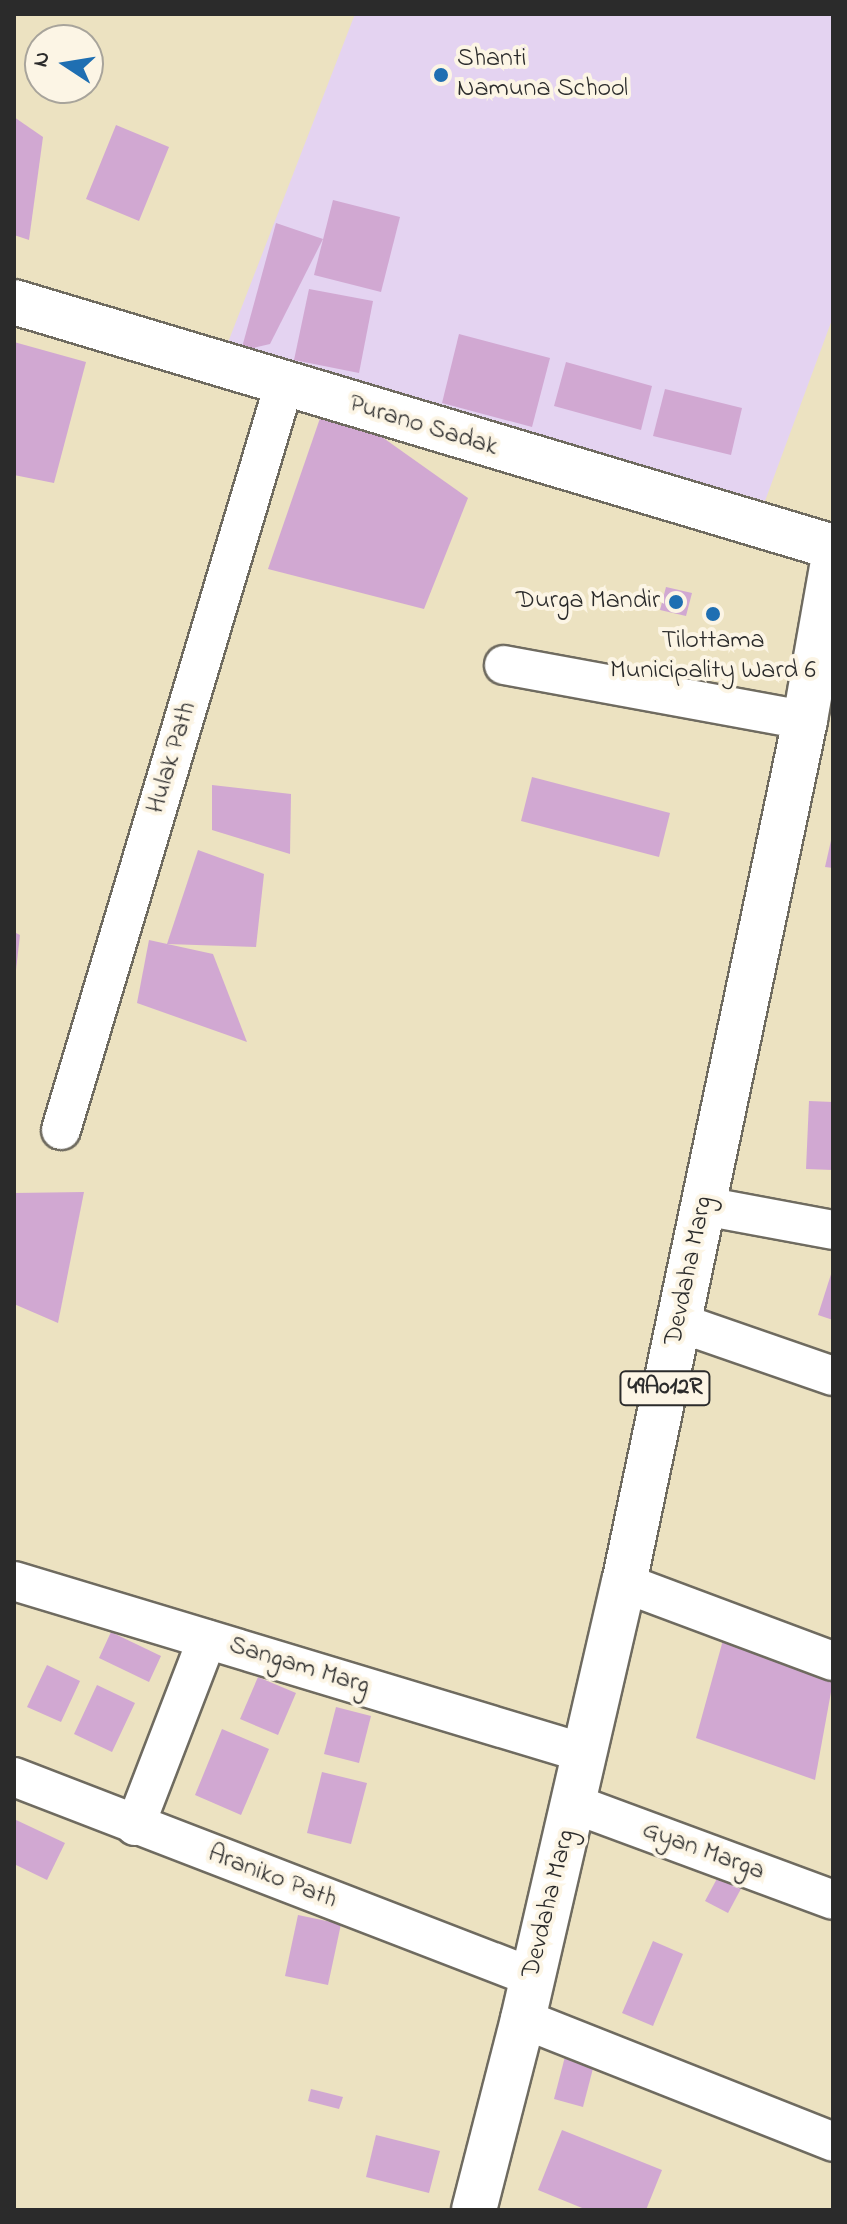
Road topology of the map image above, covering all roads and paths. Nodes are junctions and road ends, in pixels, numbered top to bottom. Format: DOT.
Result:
graph roads {
  1 [pos="14,302"];
  2 [pos="284,385"];
  3 [pos="833,547"];
  4 [pos="833,562"];
  5 [pos="504,665"];
  6 [pos="805,720"];
  7 [pos="61,1130"];
  8 [pos="704,1206"];
  9 [pos="833,1230"];
  10 [pos="680,1323"];
  11 [pos="833,1376"];
  12 [pos="14,1581"];
  13 [pos="624,1583"];
  14 [pos="207,1639"];
  15 [pos="833,1661"];
  16 [pos="584,1753"];
  17 [pos="14,1777"];
  18 [pos="574,1804"];
  19 [pos="135,1826"];
  20 [pos="833,1900"];
  21 [pos="527,1998"];
  22 [pos="833,2142"];
  23 [pos="474,2210"];
  1 -- 2 [label="main road, Purano Sadak"];
  2 -- 3 [label="main road, Purano Sadak"];
  2 -- 7 [label="street, Hulak Path"];
  4 -- 6 [label="main road, Devdaha Marg / 49A012R"];
  5 -- 6 [label="street"];
  6 -- 8 [label="main road, Devdaha Marg / 49A012R"];
  8 -- 9 [label="street"];
  8 -- 10 [label="main road, Devdaha Marg / 49A012R"];
  10 -- 11 [label="street"];
  10 -- 13 [label="main road, Devdaha Marg / 49A012R"];
  12 -- 14 [label="street, Sangam Marg"];
  13 -- 15 [label="street"];
  13 -- 16 [label="main road, Devdaha Marg / 49A012R"];
  14 -- 16 [label="street, Sangam Marg"];
  14 -- 19 [label="street"];
  16 -- 18 [label="main road, Devdaha Marg / 49A012R"];
  17 -- 19 [label="street, Araniko Path"];
  18 -- 20 [label="street, Gyan Marga"];
  18 -- 21 [label="main road, Devdaha Marg / 49A012R"];
  19 -- 21 [label="street, Araniko Path"];
  21 -- 22 [label="street, Araniko Path"];
  21 -- 23 [label="main road, Devdaha Marg / 49A012R"];
}
